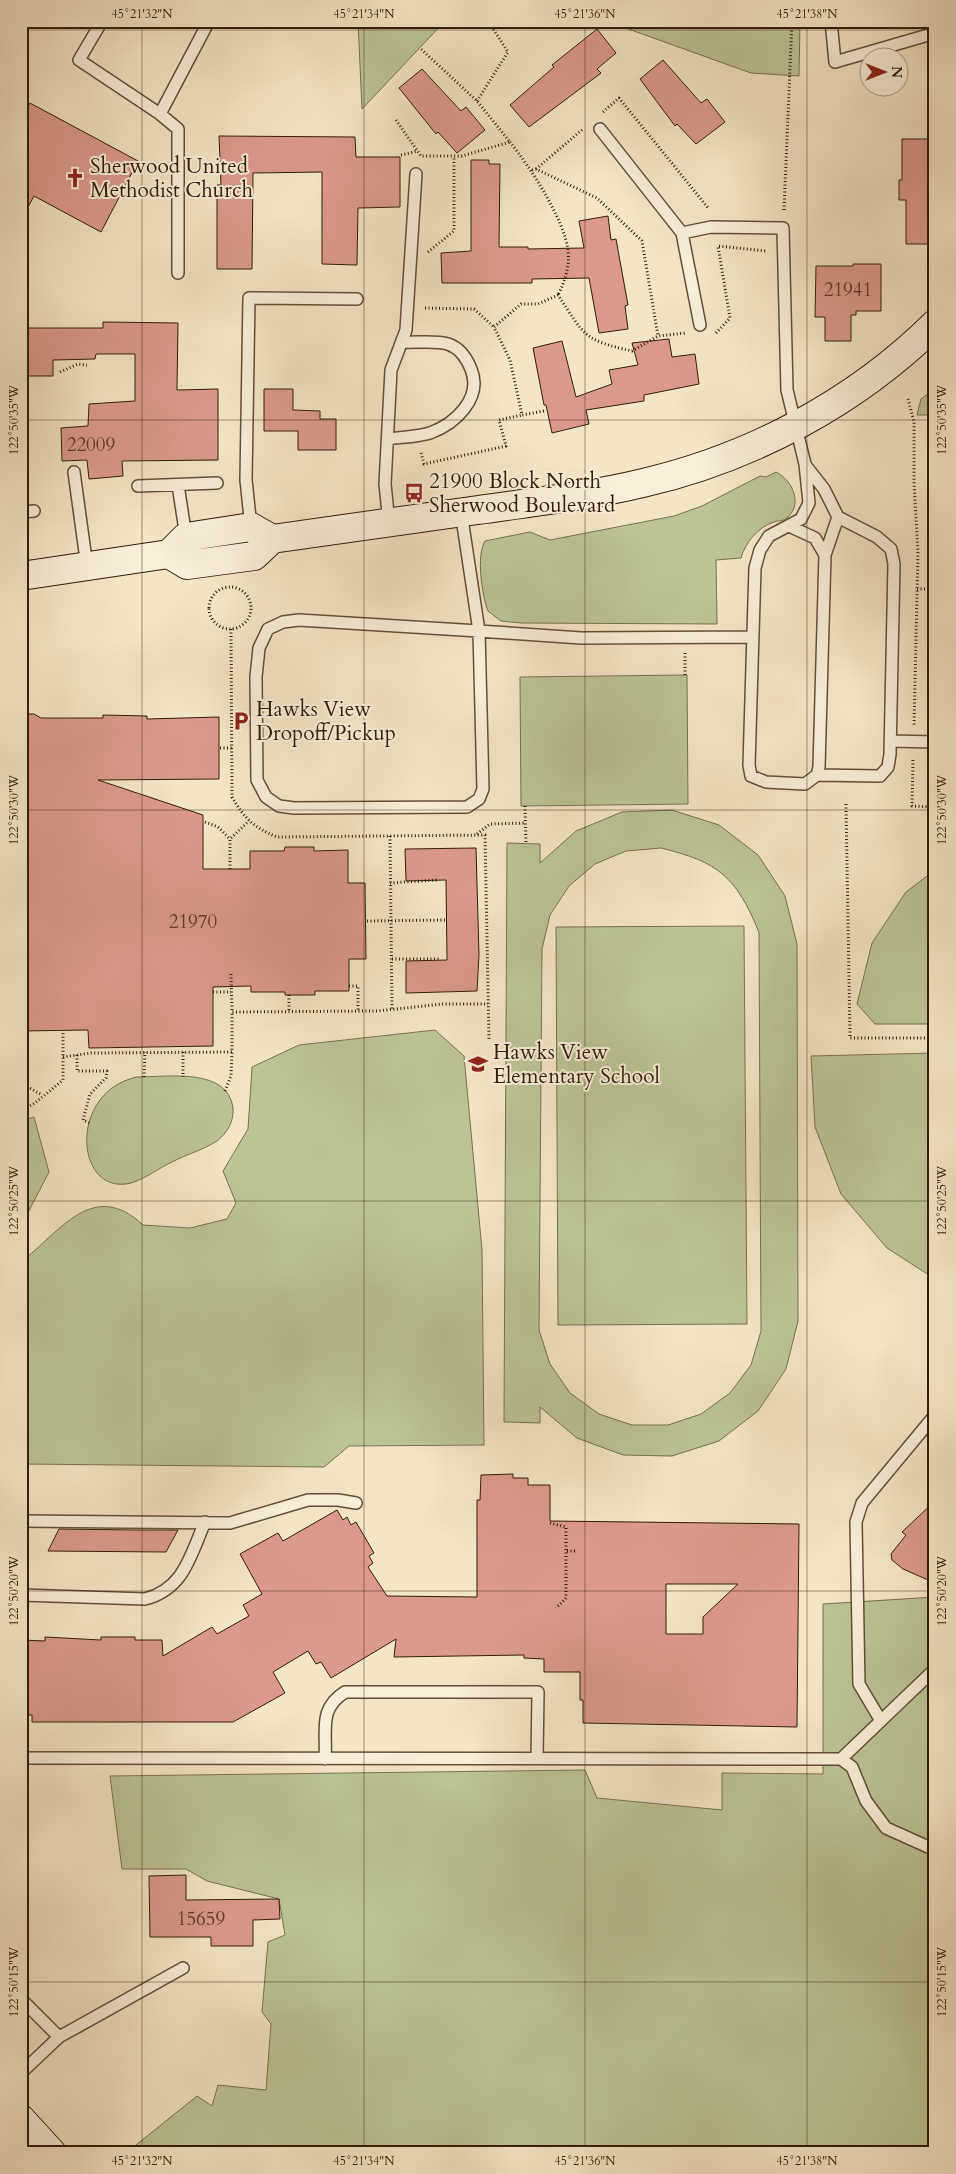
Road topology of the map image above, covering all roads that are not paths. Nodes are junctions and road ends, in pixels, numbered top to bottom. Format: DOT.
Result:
graph roads {
  1 [pos="102,21"];
  2 [pos="209,21"];
  3 [pos="831,21"];
  4 [pos="935,33"];
  5 [pos="160,114"];
  6 [pos="600,129"];
  7 [pos="416,174"];
  8 [pos="682,233"];
  9 [pos="178,273"];
  10 [pos="357,299"];
  11 [pos="935,324"];
  12 [pos="696,329"];
  13 [pos="402,342"];
  14 [pos="794,426"];
  15 [pos="388,439"];
  16 [pos="805,464"];
  17 [pos="74,472"];
  18 [pos="217,484"];
  19 [pos="178,485"];
  20 [pos="138,486"];
  21 [pos="34,511"];
  22 [pos="21,512"];
  23 [pos="461,512"];
  24 [pos="838,517"];
  25 [pos="389,522"];
  26 [pos="789,526"];
  27 [pos="262,533"];
  28 [pos="178,546"];
  29 [pos="825,555"];
  30 [pos="87,567"];
  31 [pos="21,576"];
  32 [pos="479,631"];
  33 [pos="752,637"];
  34 [pos="891,741"];
  35 [pos="935,742"];
  36 [pos="817,775"];
  37 [pos="935,1415"];
  38 [pos="356,1503"];
  39 [pos="21,1521"];
  40 [pos="205,1522"];
  41 [pos="21,1595"];
  42 [pos="935,1669"];
  43 [pos="880,1721"];
  44 [pos="21,1758"];
  45 [pos="537,1758"];
  46 [pos="325,1759"];
  47 [pos="841,1759"];
  48 [pos="935,1850"];
  49 [pos="183,1968"];
  50 [pos="21,1998"];
  51 [pos="59,2037"];
  52 [pos="21,2074"];
  53 [pos="21,2119"];
  54 [pos="52,2153"];
  1 -- 5 [label="lane"];
  2 -- 5 [label="lane"];
  3 -- 4 [label="lane"];
  5 -- 9 [label="lane"];
  6 -- 8 [label="lane"];
  7 -- 13 [label="lane"];
  8 -- 12 [label="lane"];
  8 -- 14 [label="lane"];
  10 -- 27 [label="lane"];
  11 -- 14 [label="main road"];
  13 -- 15 [label="lane"];
  13 -- 15 [label="lane"];
  14 -- 16 [label="lane"];
  14 -- 23 [label="main road"];
  15 -- 25 [label="lane"];
  16 -- 24 [label="lane"];
  16 -- 26 [label="lane"];
  17 -- 30 [label="lane"];
  18 -- 19 [label="lane"];
  19 -- 20 [label="lane"];
  19 -- 28 [label="lane"];
  21 -- 22 [label="lane"];
  23 -- 25 [label="main road"];
  23 -- 32 [label="lane"];
  24 -- 29 [label="lane"];
  24 -- 34 [label="lane"];
  25 -- 27 [label="main road"];
  26 -- 29 [label="lane"];
  26 -- 33 [label="lane"];
  27 -- 28 [label="main road"];
  28 -- 30 [label="main road"];
  29 -- 36 [label="lane"];
  30 -- 31 [label="main road"];
  32 -- 32 [label="lane"];
  32 -- 33 [label="lane"];
  33 -- 36 [label="lane"];
  34 -- 35 [label="lane"];
  34 -- 36 [label="lane"];
  37 -- 43 [label="lane"];
  38 -- 40 [label="lane"];
  39 -- 40 [label="lane"];
  40 -- 41 [label="lane"];
  42 -- 43 [label="lane"];
  43 -- 47 [label="lane"];
  44 -- 46 [label="lane"];
  45 -- 46 [label="lane"];
  45 -- 46 [label="lane"];
  45 -- 47 [label="lane"];
  47 -- 48 [label="lane"];
  49 -- 51 [label="lane"];
  50 -- 51 [label="lane"];
  51 -- 52 [label="lane"];
  53 -- 54 [label="main road"];
}
